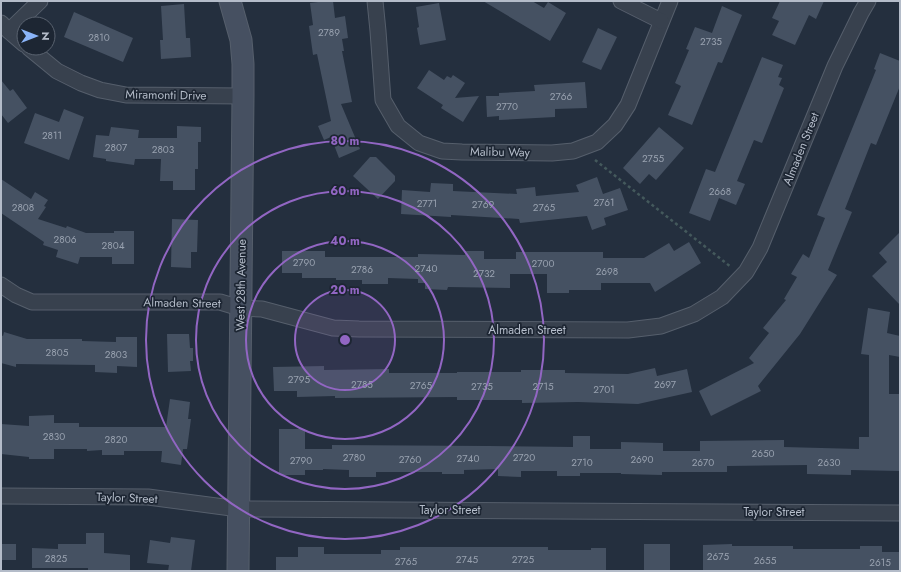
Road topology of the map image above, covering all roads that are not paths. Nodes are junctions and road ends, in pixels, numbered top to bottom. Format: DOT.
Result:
graph roads {
  1 [pos="40,1"];
  2 [pos="230,1"];
  3 [pos="375,1"];
  4 [pos="621,1"];
  5 [pos="670,1"];
  6 [pos="868,1"];
  7 [pos="662,21"];
  8 [pos="5,27"];
  9 [pos="16,37"];
  10 [pos="39,56"];
  11 [pos="243,96"];
  12 [pos="1,285"];
  13 [pos="240,308"];
  14 [pos="1,496"];
  15 [pos="239,509"];
  16 [pos="900,513"];
  17 [pos="238,571"];
  1 -- 8 [label="street"];
  2 -- 11 [label="main road, West 28th Avenue"];
  3 -- 7 [label="street, Malibu Way"];
  4 -- 7 [label="street"];
  5 -- 7 [label="street, Malibu Way"];
  6 -- 13 [label="street, Almaden Street"];
  8 -- 9 [label="street"];
  10 -- 11 [label="street, Miramonti Drive"];
  11 -- 13 [label="main road, West 28th Avenue"];
  12 -- 13 [label="street, Almaden Street"];
  13 -- 15 [label="main road, West 28th Avenue"];
  14 -- 15 [label="street, Taylor Street"];
  15 -- 16 [label="street, Taylor Street"];
  15 -- 17 [label="main road, West 28th Avenue"];
}
